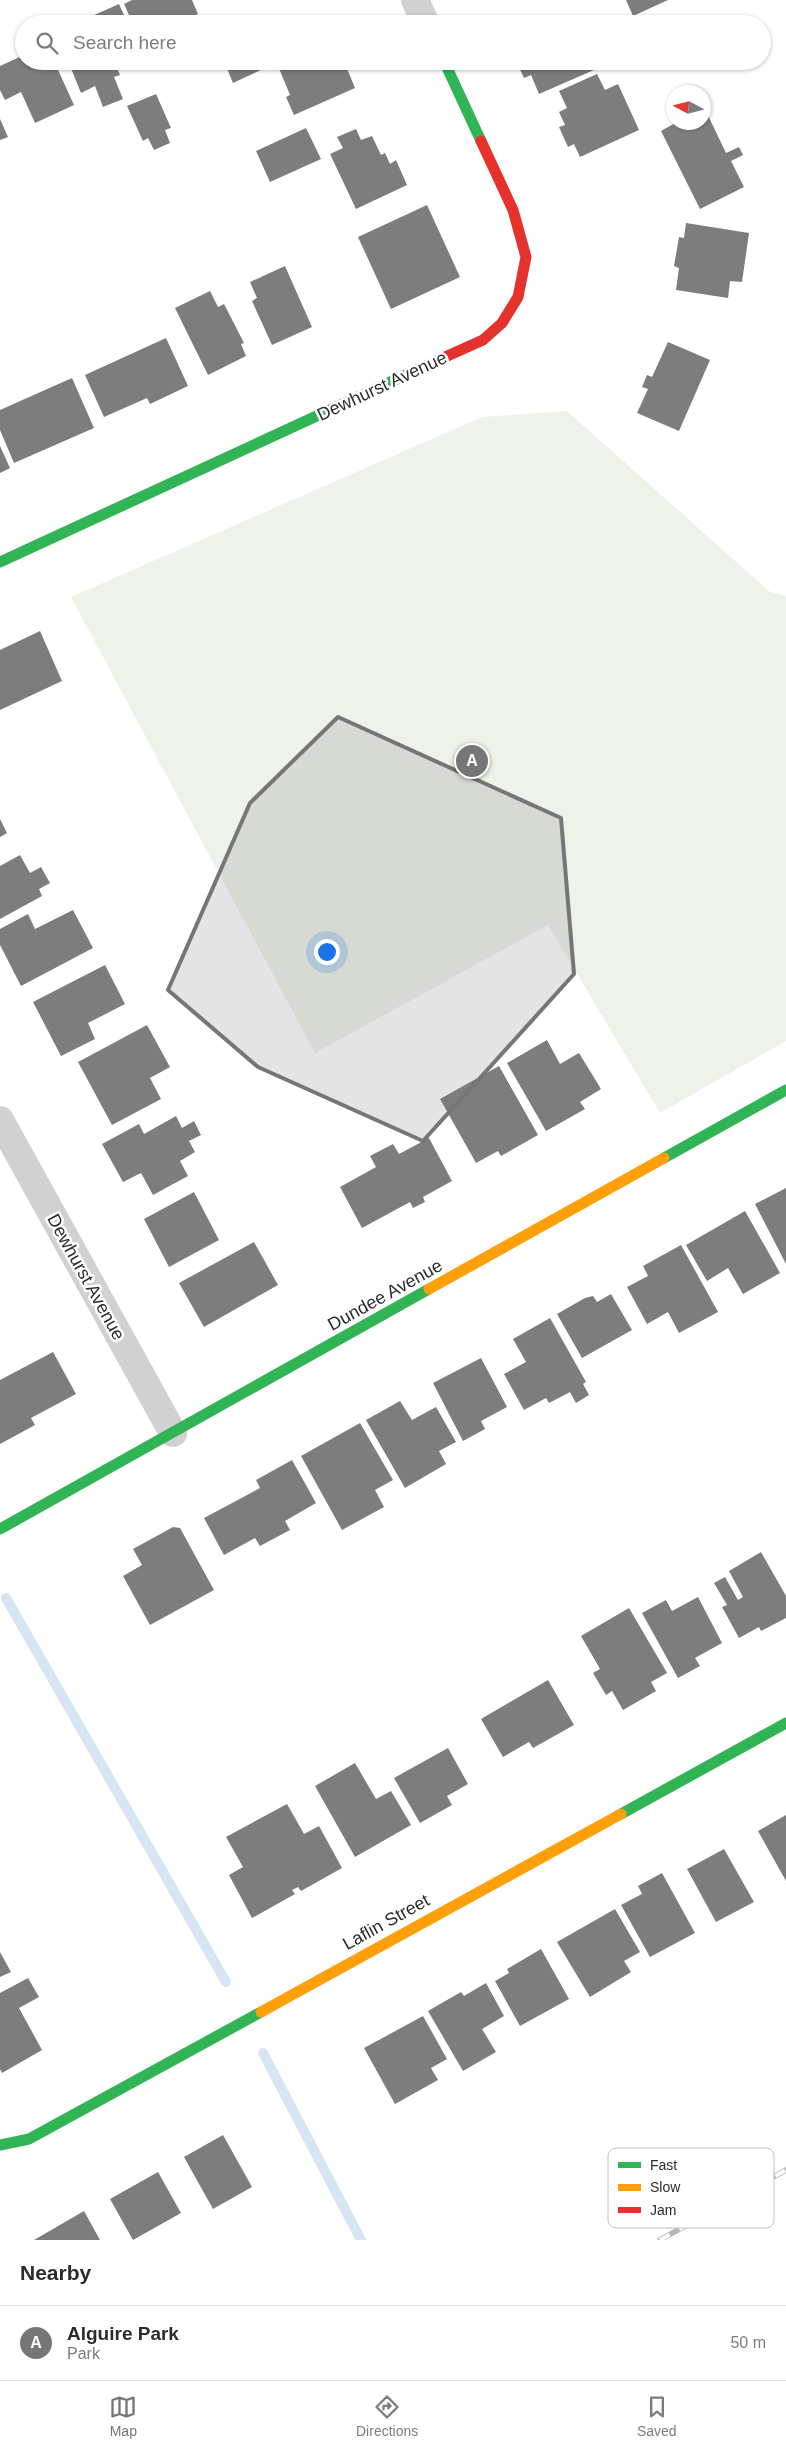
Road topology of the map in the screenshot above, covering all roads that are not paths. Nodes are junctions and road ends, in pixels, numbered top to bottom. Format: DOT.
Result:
graph roads {
  1 [pos="415,0"];
  2 [pos="422,15"];
  3 [pos="448,70"];
  4 [pos="0,562"];
  5 [pos="786,1090"];
  6 [pos="0,1120"];
  7 [pos="173,1433"];
  8 [pos="0,1529"];
  9 [pos="786,1723"];
  10 [pos="0,2145"];
  1 -- 2 [label="street"];
  3 -- 4 [label="street, Dewhurst Avenue"];
  5 -- 7 [label="street, Dundee Avenue"];
  6 -- 7 [label="street, Dewhurst Avenue"];
  7 -- 8 [label="street, Dundee Avenue"];
  9 -- 10 [label="street, Laflin Street"];
}
